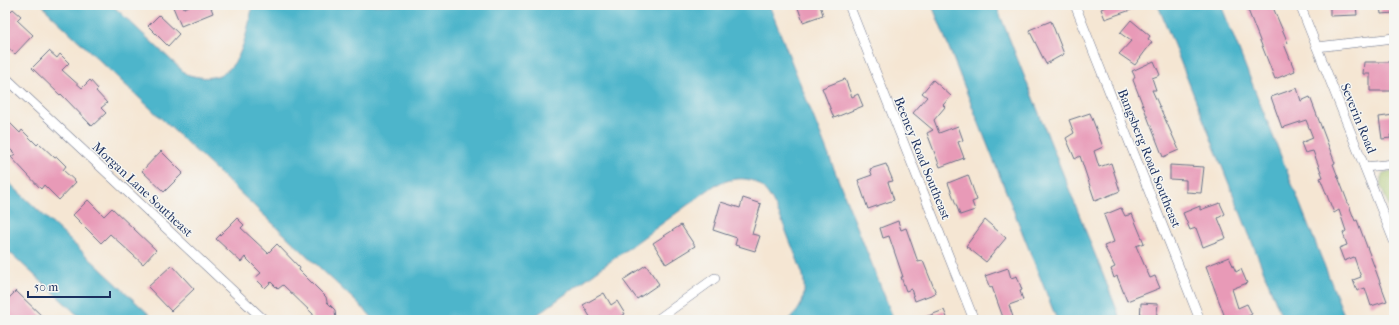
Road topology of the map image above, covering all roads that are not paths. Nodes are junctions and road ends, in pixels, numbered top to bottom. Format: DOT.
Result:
graph roads {
  1 [pos="849,5"];
  2 [pos="1075,5"];
  3 [pos="1300,5"];
  4 [pos="1394,38"];
  5 [pos="1317,47"];
  6 [pos="5,77"];
  7 [pos="1394,164"];
  8 [pos="1365,167"];
  9 [pos="1394,241"];
  10 [pos="715,278"];
  11 [pos="264,320"];
  12 [pos="657,320"];
  13 [pos="974,320"];
  14 [pos="1200,320"];
  1 -- 13 [label="street, Beeney Road Southeast"];
  2 -- 14 [label="street, Bangsberg Road Southeast"];
  3 -- 5 [label="street, Severin Road"];
  4 -- 5 [label="street"];
  5 -- 8 [label="street, Severin Road"];
  6 -- 11 [label="street, Morgan Lane Southeast"];
  7 -- 8 [label="street"];
  8 -- 9 [label="street, Severin Road"];
  10 -- 12 [label="street"];
}
